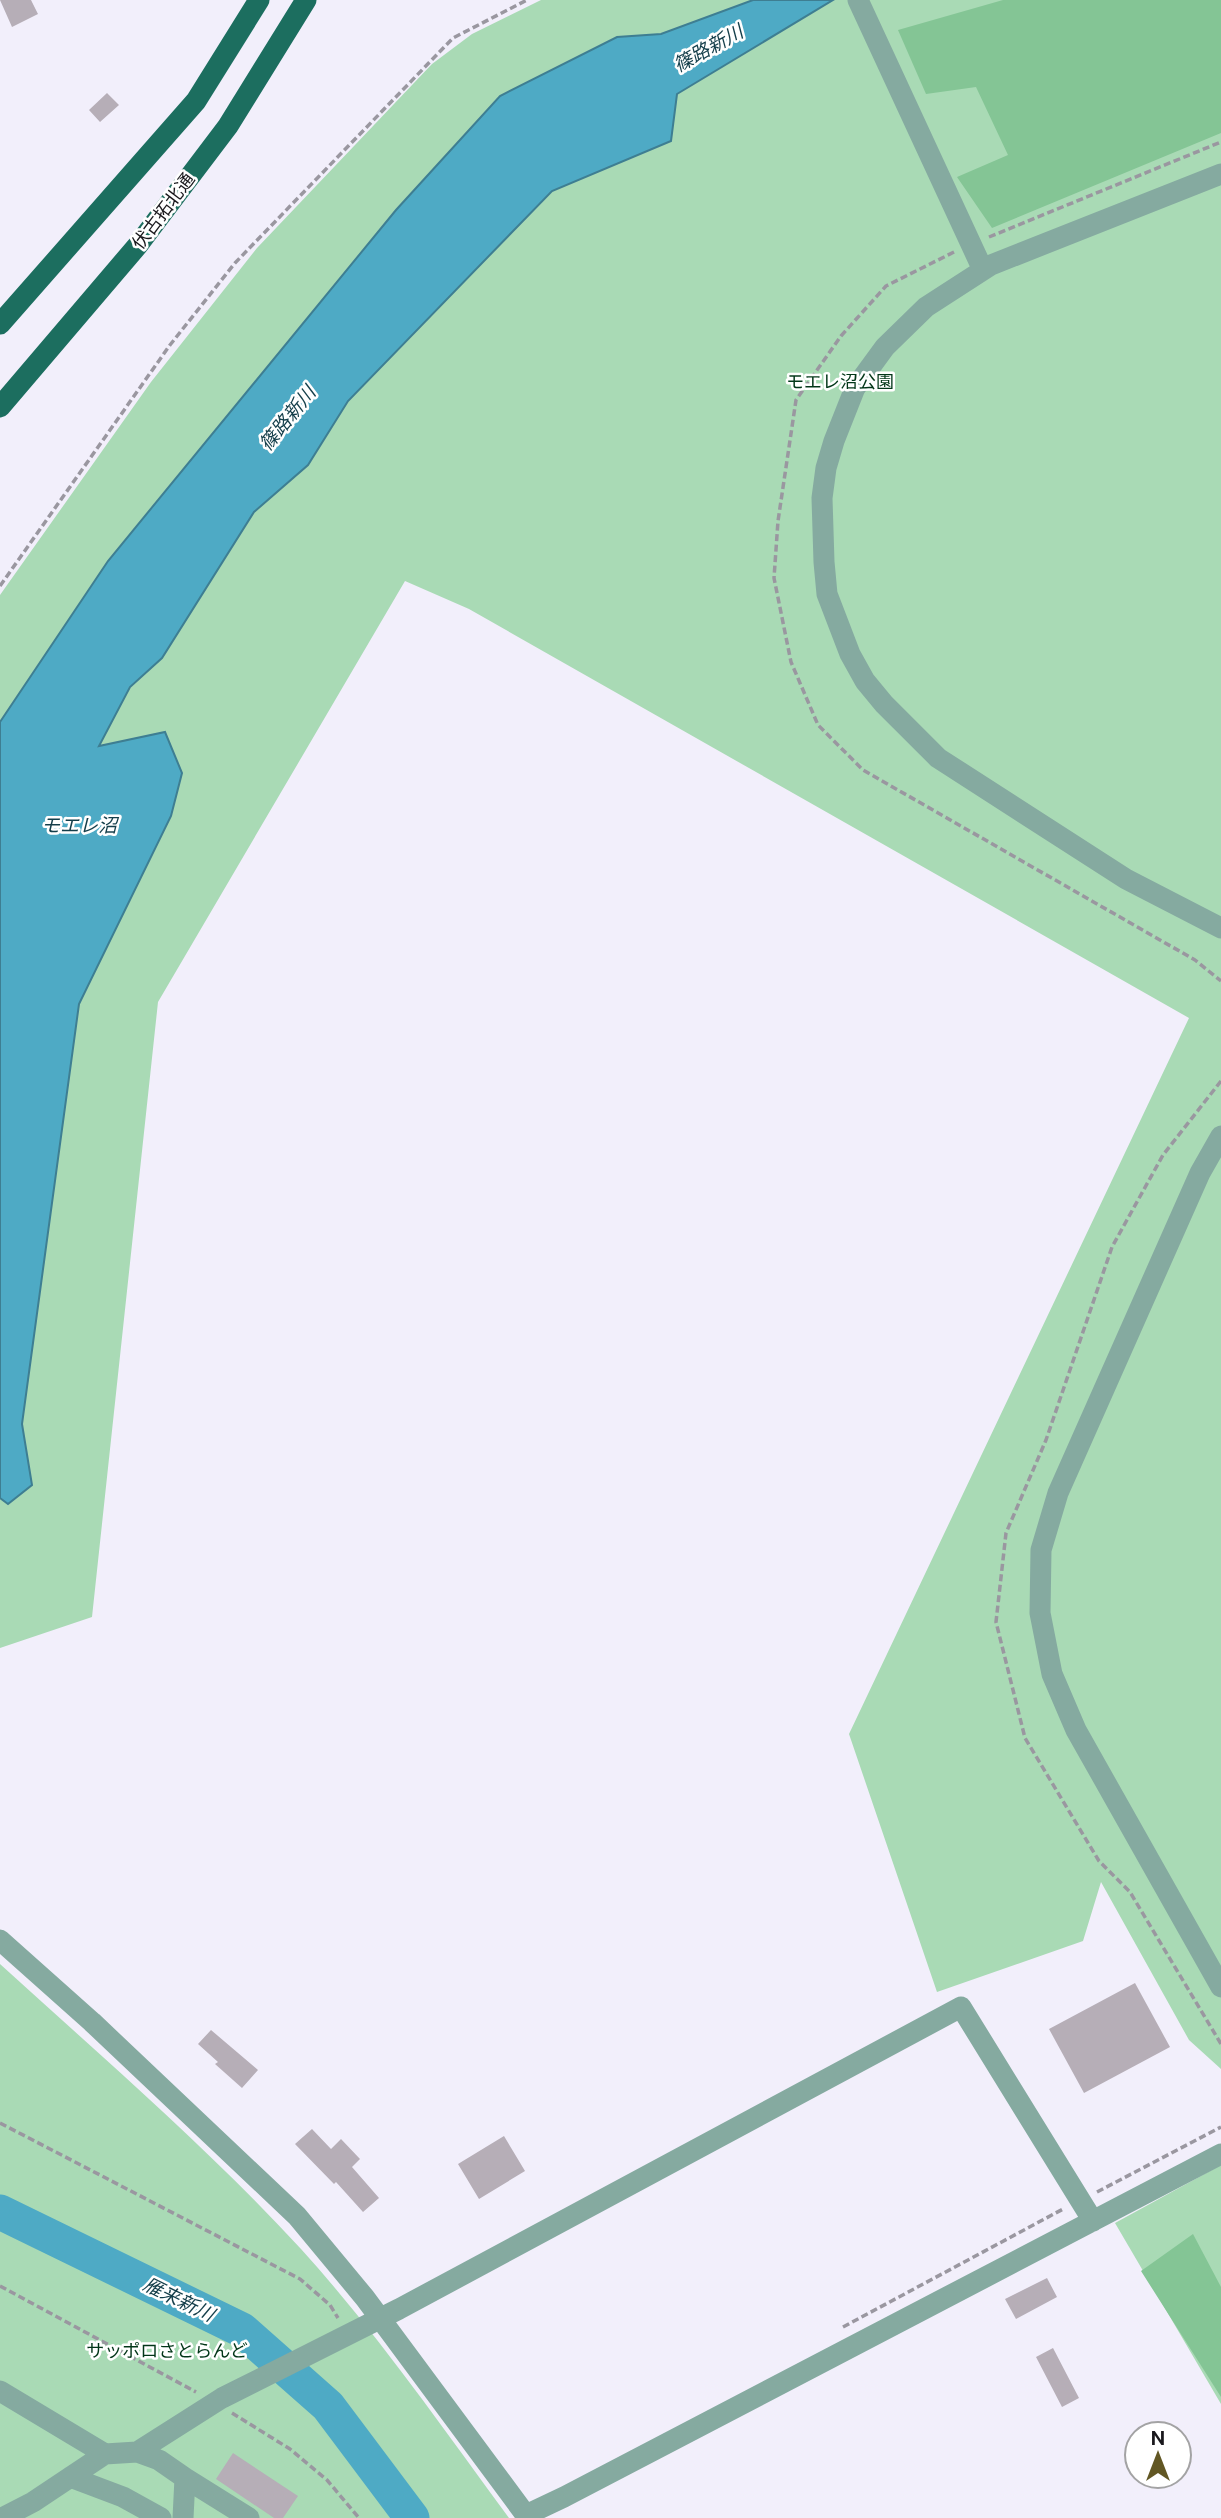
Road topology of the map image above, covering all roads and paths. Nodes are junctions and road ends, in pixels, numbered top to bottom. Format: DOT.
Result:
graph roads {
  1 [pos="259,0"];
  2 [pos="306,0"];
  3 [pos="527,0"];
  4 [pos="858,0"];
  5 [pos="1221,142"];
  6 [pos="1221,174"];
  7 [pos="984,239"];
  8 [pos="959,250"];
  9 [pos="983,270"];
  10 [pos="0,324"];
  11 [pos="4,396"];
  12 [pos="0,586"];
  13 [pos="1221,928"];
  14 [pos="1221,981"];
  15 [pos="1221,1081"];
  16 [pos="1221,1136"];
  17 [pos="0,1940"];
  18 [pos="1221,1987"];
  19 [pos="1221,2044"];
  20 [pos="0,2123"];
  21 [pos="1221,2127"];
  22 [pos="1221,2154"];
  23 [pos="1079,2201"];
  24 [pos="1093,2221"];
  25 [pos="0,2286"];
  26 [pos="380,2319"];
  27 [pos="341,2323"];
  28 [pos="832,2332"];
  29 [pos="0,2391"];
  30 [pos="219,2400"];
  31 [pos="137,2452"];
  32 [pos="105,2454"];
  33 [pos="70,2477"];
  34 [pos="184,2479"];
  35 [pos="39,2510"];
  36 [pos="527,2517"];
  37 [pos="2,2518"];
  38 [pos="161,2518"];
  39 [pos="183,2518"];
  40 [pos="249,2518"];
  41 [pos="359,2518"];
  1 -- 10 [label="main road"];
  2 -- 11 [label="main road, 伏古拓北通"];
  3 -- 12 [label="path"];
  4 -- 9 [label="street"];
  5 -- 7 [label="path"];
  6 -- 9 [label="street"];
  8 -- 14 [label="path"];
  9 -- 13 [label="street"];
  15 -- 19 [label="path"];
  16 -- 18 [label="street"];
  17 -- 26 [label="street"];
  20 -- 27 [label="path"];
  21 -- 23 [label="path"];
  22 -- 24 [label="street"];
  23 -- 24 [label="street"];
  23 -- 26 [label="street"];
  23 -- 28 [label="path"];
  24 -- 36 [label="street"];
  25 -- 30 [label="path"];
  26 -- 30 [label="street"];
  26 -- 36 [label="street"];
  29 -- 32 [label="street"];
  30 -- 31 [label="street"];
  30 -- 41 [label="path"];
  31 -- 32 [label="street"];
  31 -- 34 [label="street"];
  32 -- 33 [label="street"];
  33 -- 35 [label="street"];
  33 -- 38 [label="street"];
  34 -- 39 [label="street"];
  34 -- 40 [label="street"];
  35 -- 37 [label="street"];
}
